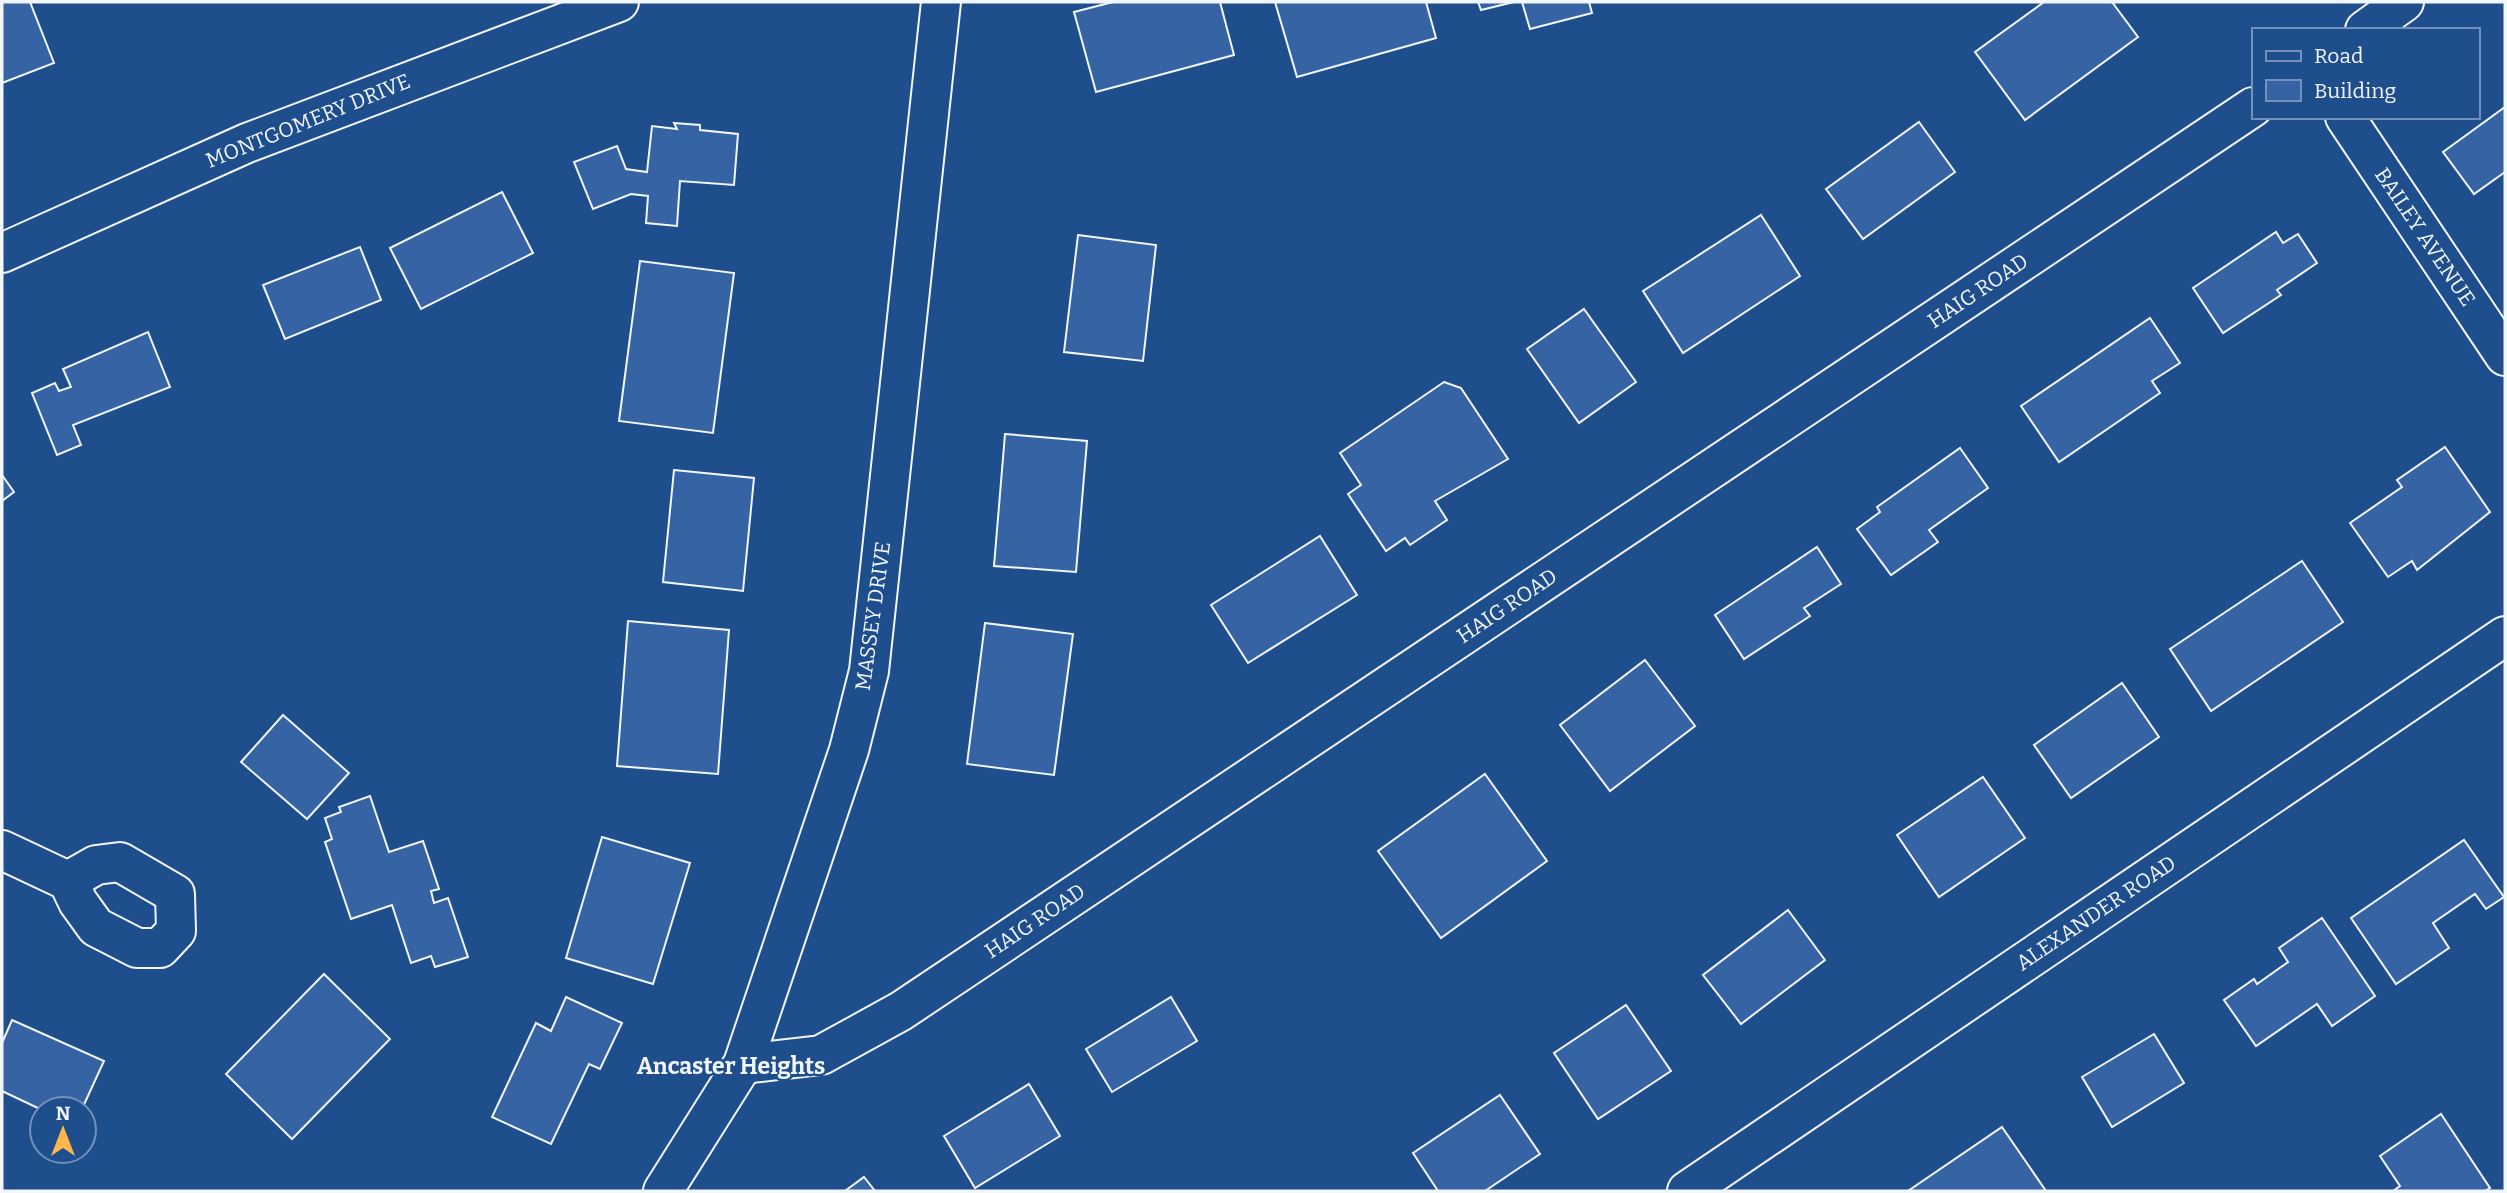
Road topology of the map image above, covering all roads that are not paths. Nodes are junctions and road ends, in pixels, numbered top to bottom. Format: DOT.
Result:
graph roads {
  1 [pos="619,2"];
  2 [pos="941,2"];
  3 [pos="2403,2"];
  4 [pos="2368,28"];
  5 [pos="2252,108"];
  6 [pos="2346,119"];
  7 [pos="2,253"];
  8 [pos="2505,356"];
  9 [pos="2505,636"];
  10 [pos="2,850"];
  11 [pos="68,881"];
  12 [pos="743,1063"];
  13 [pos="663,1191"];
  14 [pos="1687,1191"];
  1 -- 7 [label="street, MONTGOMERY DRIVE"];
  2 -- 12 [label="street, MASSEY DRIVE"];
  3 -- 4 [label="street"];
  5 -- 12 [label="street, HAIG ROAD"];
  6 -- 8 [label="street, BAILEY AVENUE"];
  9 -- 14 [label="street, ALEXANDER ROAD"];
  10 -- 11 [label="street"];
  12 -- 13 [label="street, MASSEY DRIVE"];
}
